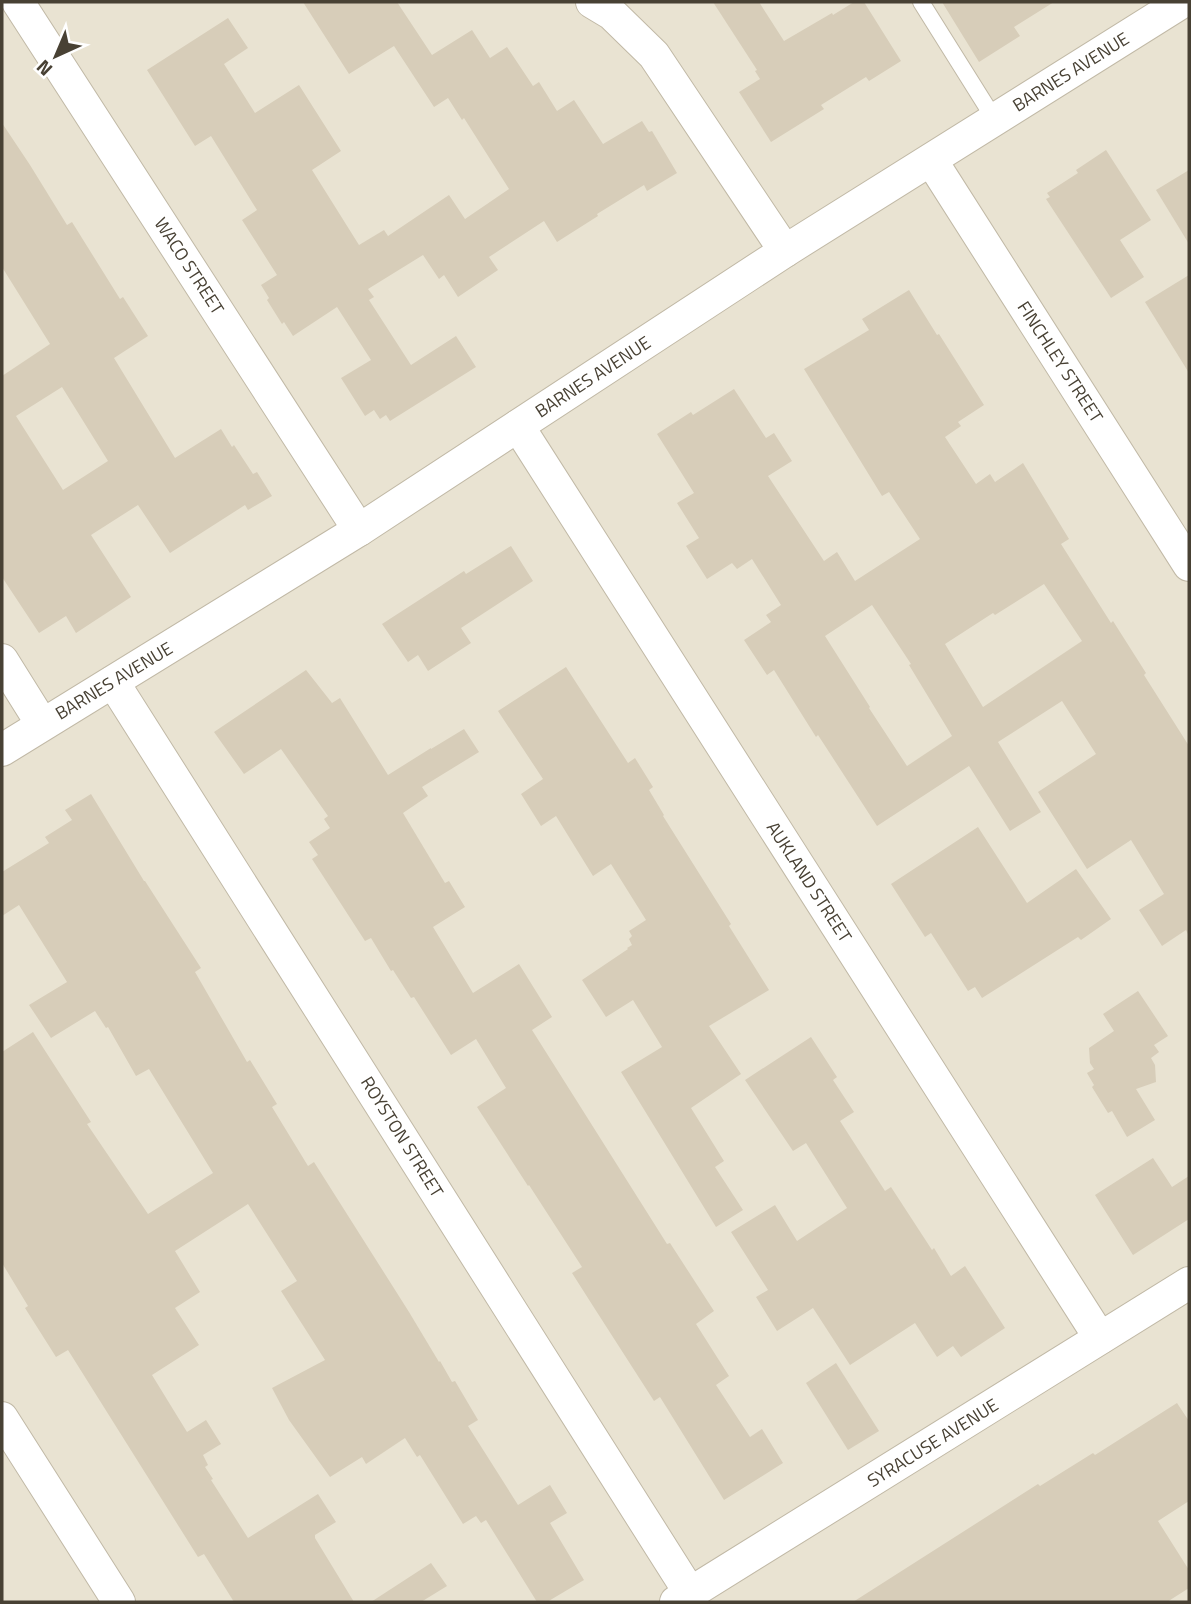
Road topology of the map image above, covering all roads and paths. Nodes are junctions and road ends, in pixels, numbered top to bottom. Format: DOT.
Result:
graph roads {
  1 [pos="19,2"];
  2 [pos="592,2"];
  3 [pos="921,2"];
  4 [pos="1182,2"];
  5 [pos="995,120"];
  6 [pos="932,160"];
  7 [pos="785,251"];
  8 [pos="518,426"];
  9 [pos="359,530"];
  10 [pos="1189,565"];
  11 [pos="2,660"];
  12 [pos="113,682"];
  13 [pos="42,724"];
  14 [pos="2,750"];
  15 [pos="1189,1283"];
  16 [pos="1100,1338"];
  17 [pos="2,1418"];
  18 [pos="683,1598"];
  19 [pos="119,1602"];
  1 -- 9 [label="street, WACO STREET"];
  2 -- 7 [label="street"];
  3 -- 5 [label="lane"];
  4 -- 5 [label="street, BARNES AVENUE"];
  5 -- 6 [label="street, BARNES AVENUE"];
  6 -- 7 [label="street, BARNES AVENUE"];
  6 -- 10 [label="street, FINCHLEY STREET"];
  7 -- 8 [label="street, BARNES AVENUE"];
  8 -- 9 [label="street, BARNES AVENUE"];
  8 -- 16 [label="street, AUKLAND STREET"];
  9 -- 12 [label="street, BARNES AVENUE"];
  11 -- 13 [label="street"];
  12 -- 13 [label="street, BARNES AVENUE"];
  12 -- 18 [label="street, ROYSTON STREET"];
  13 -- 14 [label="street, BARNES AVENUE"];
  15 -- 16 [label="street, SYRACUSE AVENUE"];
  16 -- 18 [label="street, SYRACUSE AVENUE"];
  17 -- 19 [label="street"];
}
